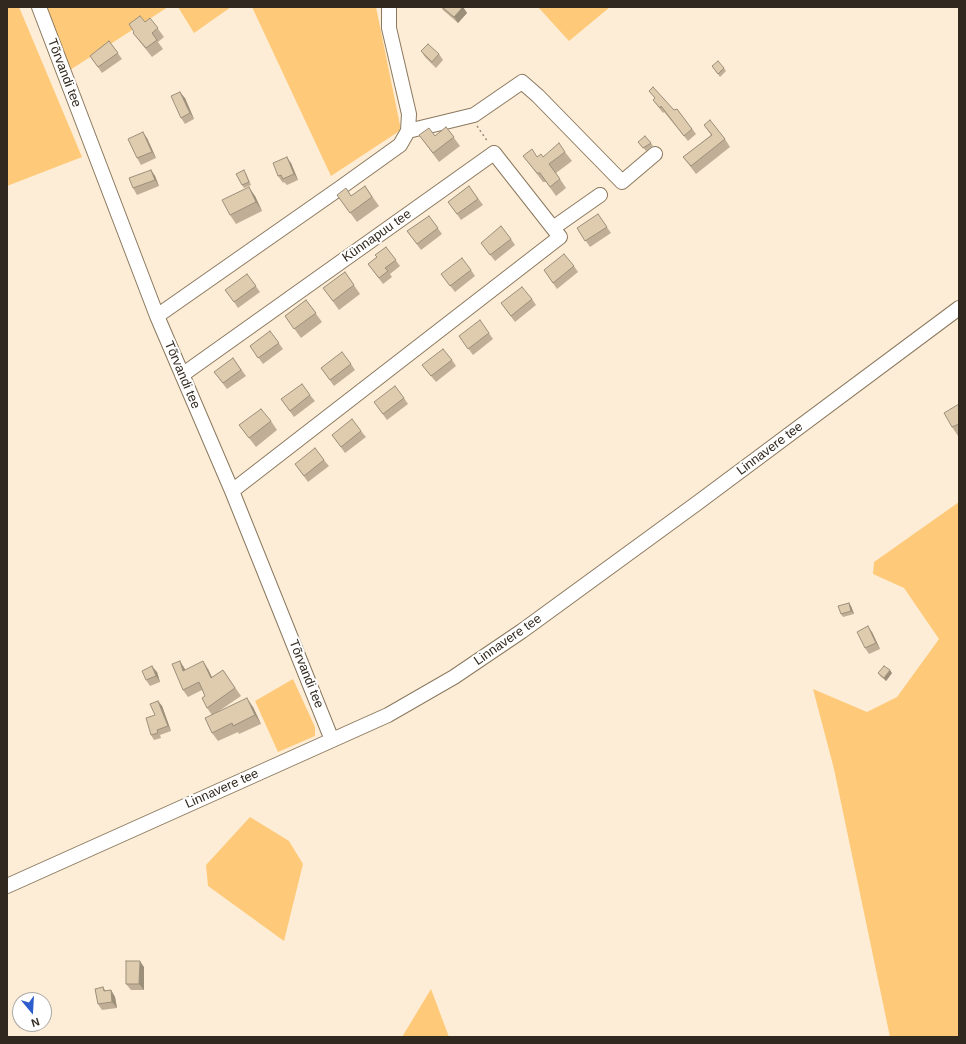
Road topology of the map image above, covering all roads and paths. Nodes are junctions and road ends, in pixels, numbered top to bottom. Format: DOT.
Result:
graph roads {
  1 [pos="39,7"];
  2 [pos="388,7"];
  3 [pos="469,116"];
  4 [pos="408,131"];
  5 [pos="494,153"];
  6 [pos="655,154"];
  7 [pos="600,195"];
  8 [pos="553,228"];
  9 [pos="959,308"];
  10 [pos="157,316"];
  11 [pos="182,375"];
  12 [pos="232,491"];
  13 [pos="332,740"];
  14 [pos="7,886"];
  1 -- 10 [label="street, Tõrvandi tee"];
  2 -- 4 [label="street"];
  3 -- 4 [label="street"];
  3 -- 5 [label="path"];
  3 -- 6 [label="street"];
  4 -- 10 [label="street"];
  5 -- 8 [label="street"];
  5 -- 11 [label="street, Künnapuu tee"];
  7 -- 8 [label="street"];
  8 -- 12 [label="street"];
  9 -- 13 [label="street, Linnavere tee"];
  10 -- 11 [label="street, Tõrvandi tee"];
  11 -- 12 [label="street, Tõrvandi tee"];
  12 -- 13 [label="street, Tõrvandi tee"];
  13 -- 14 [label="street, Linnavere tee"];
}
